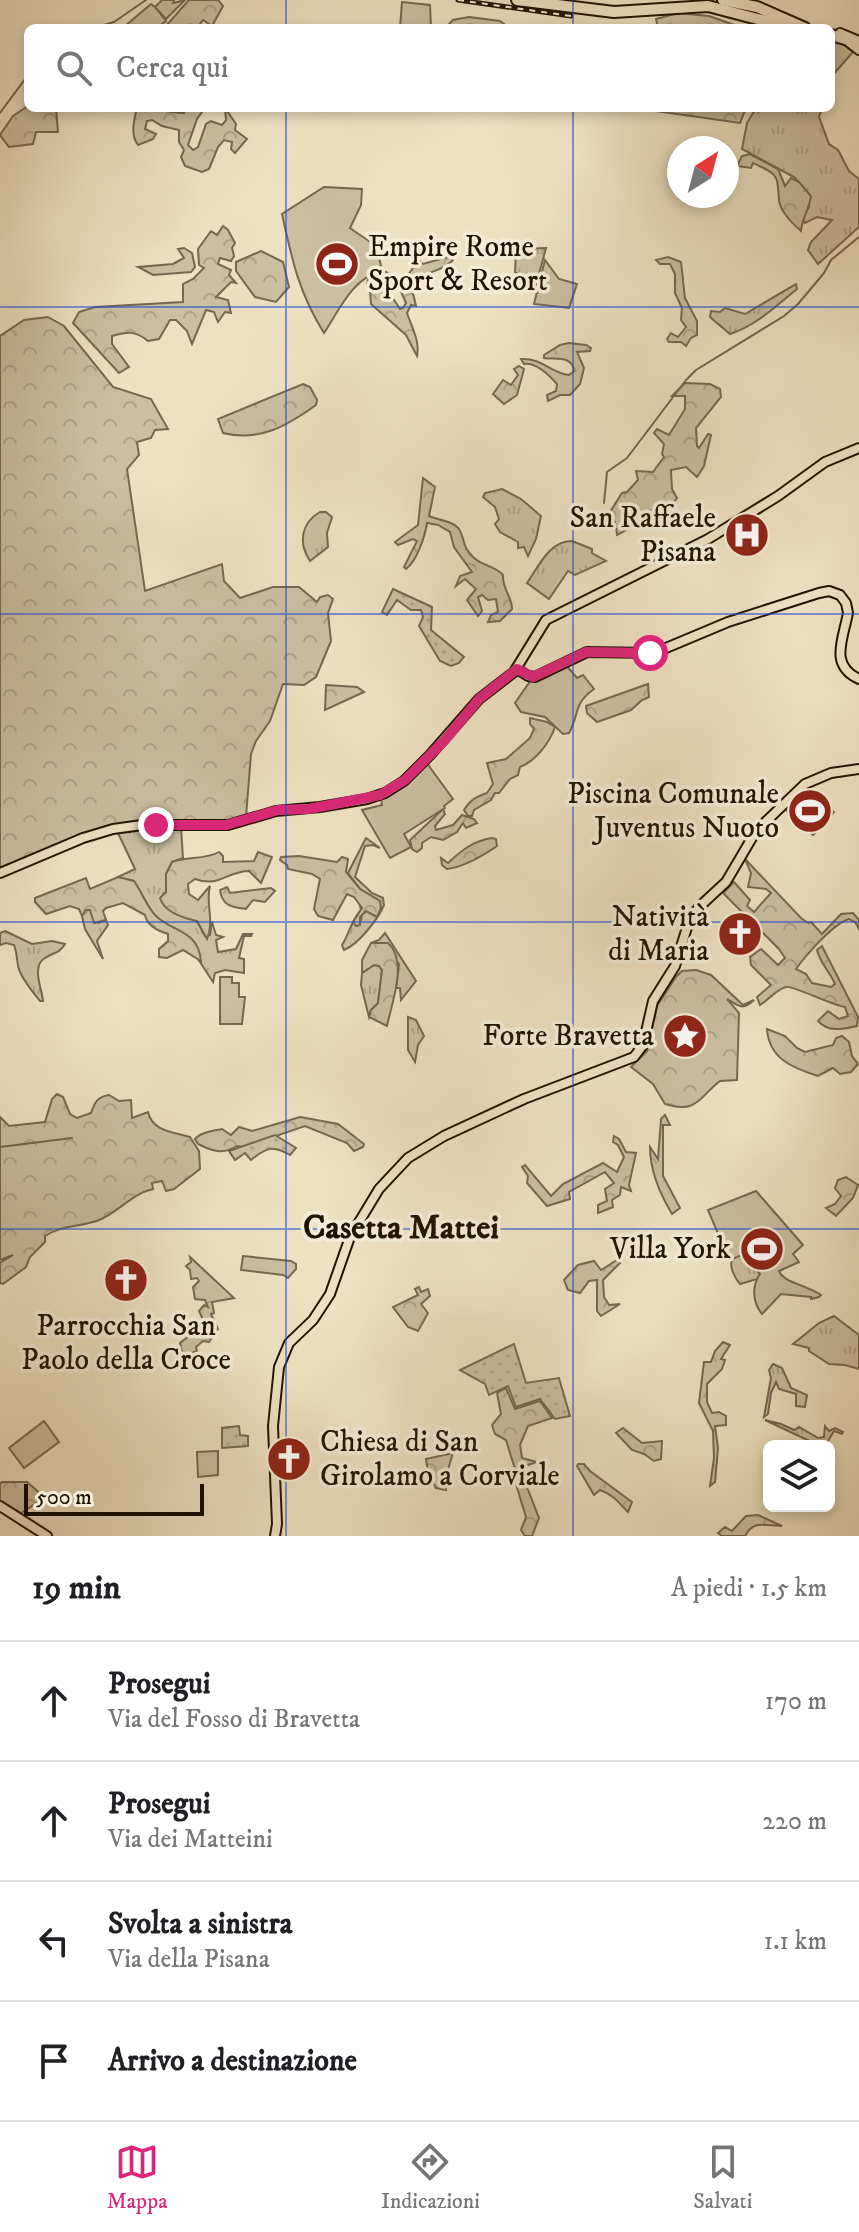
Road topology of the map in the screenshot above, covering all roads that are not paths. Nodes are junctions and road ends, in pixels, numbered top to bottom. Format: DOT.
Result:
graph roads {
  1 [pos="517,0"];
  2 [pos="551,0"];
  3 [pos="692,0"];
  4 [pos="723,0"];
  5 [pos="675,4"];
  6 [pos="620,12"];
  7 [pos="637,19"];
  8 [pos="777,24"];
  9 [pos="790,24"];
  10 [pos="795,24"];
  11 [pos="835,35"];
  12 [pos="835,35"];
  13 [pos="845,39"];
  14 [pos="859,45"];
  15 [pos="859,448"];
  16 [pos="517,669"];
  17 [pos="859,679"];
  18 [pos="859,769"];
  19 [pos="0,873"];
  20 [pos="0,1506"];
  21 [pos="47,1536"];
  22 [pos="275,1536"];
  1 -- 6 [label="highway"];
  2 -- 5 [label="highway"];
  3 -- 5 [label="highway"];
  4 -- 10 [label="highway"];
  5 -- 9 [label="highway"];
  6 -- 7 [label="highway"];
  6 -- 8 [label="highway"];
  11 -- 13 [label="highway"];
  12 -- 14 [label="main road"];
  13 -- 14 [label="main road"];
  15 -- 16 [label="main road"];
  16 -- 17 [label="main road"];
  16 -- 19 [label="main road"];
  18 -- 22 [label="main road"];
  20 -- 21 [label="main road"];
}
